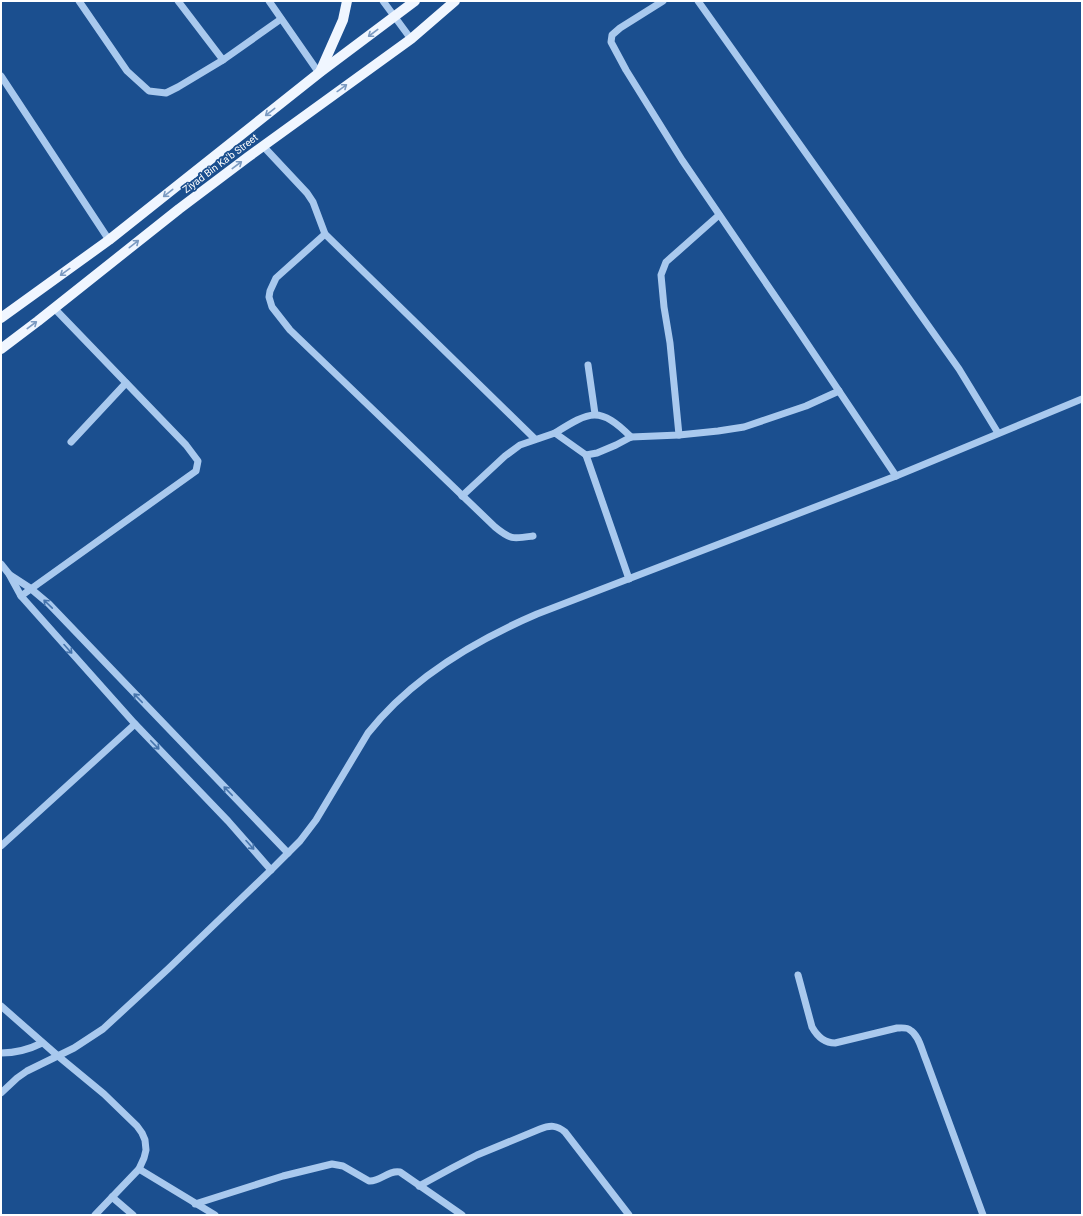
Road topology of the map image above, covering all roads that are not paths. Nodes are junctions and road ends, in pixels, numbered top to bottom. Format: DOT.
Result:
graph roads {
  1 [pos="79,1"];
  2 [pos="178,1"];
  3 [pos="269,1"];
  4 [pos="348,1"];
  5 [pos="383,1"];
  6 [pos="415,1"];
  7 [pos="455,1"];
  8 [pos="663,1"];
  9 [pos="698,1"];
  10 [pos="394,16"];
  11 [pos="281,19"];
  12 [pos="410,38"];
  13 [pos="223,60"];
  14 [pos="319,73"];
  15 [pos="1,76"];
  16 [pos="263,146"];
  17 [pos="719,215"];
  18 [pos="325,234"];
  19 [pos="109,240"];
  20 [pos="54,308"];
  21 [pos="1,318"];
  22 [pos="1,349"];
  23 [pos="588,366"];
  24 [pos="126,383"];
  25 [pos="839,391"];
  26 [pos="1082,399"];
  27 [pos="595,414"];
  28 [pos="555,433"];
  29 [pos="998,433"];
  30 [pos="679,435"];
  31 [pos="631,437"];
  32 [pos="535,439"];
  33 [pos="71,442"];
  34 [pos="586,455"];
  35 [pos="896,476"];
  36 [pos="462,496"];
  37 [pos="533,536"];
  38 [pos="1,564"];
  39 [pos="10,574"];
  40 [pos="629,579"];
  41 [pos="30,588"];
  42 [pos="20,596"];
  43 [pos="135,724"];
  44 [pos="1,846"];
  45 [pos="288,853"];
  46 [pos="271,870"];
  47 [pos="798,975"];
  48 [pos="1,1006"];
  49 [pos="42,1043"];
  50 [pos="1,1053"];
  51 [pos="58,1056"];
  52 [pos="1,1092"];
  53 [pos="139,1169"];
  54 [pos="419,1186"];
  55 [pos="112,1197"];
  56 [pos="195,1204"];
  57 [pos="95,1215"];
  58 [pos="133,1215"];
  59 [pos="215,1215"];
  60 [pos="462,1215"];
  61 [pos="629,1215"];
  62 [pos="983,1215"];
  1 -- 13 [label="street"];
  2 -- 13 [label="street"];
  3 -- 11 [label="street"];
  4 -- 14 [label="main road"];
  5 -- 10 [label="street"];
  6 -- 10 [label="main road, Ziyad Bin Ka'b Street"];
  7 -- 12 [label="main road, Ziyad Bin Ka'b Street"];
  8 -- 17 [label="street"];
  9 -- 29 [label="street"];
  10 -- 12 [label="street"];
  10 -- 14 [label="main road, Ziyad Bin Ka'b Street, one-way"];
  11 -- 13 [label="street"];
  11 -- 14 [label="street"];
  16 -- 12 [label="main road, Ziyad Bin Ka'b Street, one-way"];
  14 -- 19 [label="main road, Ziyad Bin Ka'b Street, one-way"];
  15 -- 19 [label="street"];
  16 -- 18 [label="street"];
  20 -- 16 [label="main road, Ziyad Bin Ka'b Street, one-way"];
  17 -- 25 [label="street"];
  17 -- 30 [label="street"];
  18 -- 32 [label="street"];
  18 -- 36 [label="street"];
  19 -- 21 [label="main road, Ziyad Bin Ka'b Street, one-way"];
  22 -- 20 [label="main road, Ziyad Bin Ka'b Street, one-way"];
  20 -- 24 [label="street"];
  23 -- 27 [label="street"];
  24 -- 33 [label="street"];
  24 -- 41 [label="street"];
  25 -- 30 [label="street"];
  25 -- 35 [label="street"];
  26 -- 29 [label="street"];
  27 -- 28 [label="street"];
  27 -- 31 [label="street"];
  28 -- 32 [label="street"];
  28 -- 34 [label="street"];
  29 -- 35 [label="street"];
  30 -- 31 [label="street"];
  31 -- 34 [label="street"];
  32 -- 36 [label="street"];
  34 -- 40 [label="street"];
  35 -- 40 [label="street"];
  36 -- 37 [label="street"];
  38 -- 39 [label="street"];
  39 -- 41 [label="street"];
  39 -- 42 [label="street"];
  40 -- 45 [label="street"];
  41 -- 42 [label="street"];
  45 -- 41 [label="street, one-way"];
  42 -- 43 [label="street, one-way"];
  43 -- 44 [label="street"];
  43 -- 46 [label="street, one-way"];
  45 -- 46 [label="street"];
  46 -- 51 [label="street"];
  47 -- 62 [label="street"];
  48 -- 49 [label="street"];
  49 -- 50 [label="street"];
  49 -- 51 [label="street"];
  51 -- 52 [label="street"];
  51 -- 53 [label="street"];
  53 -- 55 [label="street"];
  53 -- 56 [label="street"];
  54 -- 56 [label="street"];
  54 -- 60 [label="street"];
  54 -- 61 [label="street"];
  55 -- 57 [label="street"];
  55 -- 58 [label="street"];
  56 -- 59 [label="street"];
}
